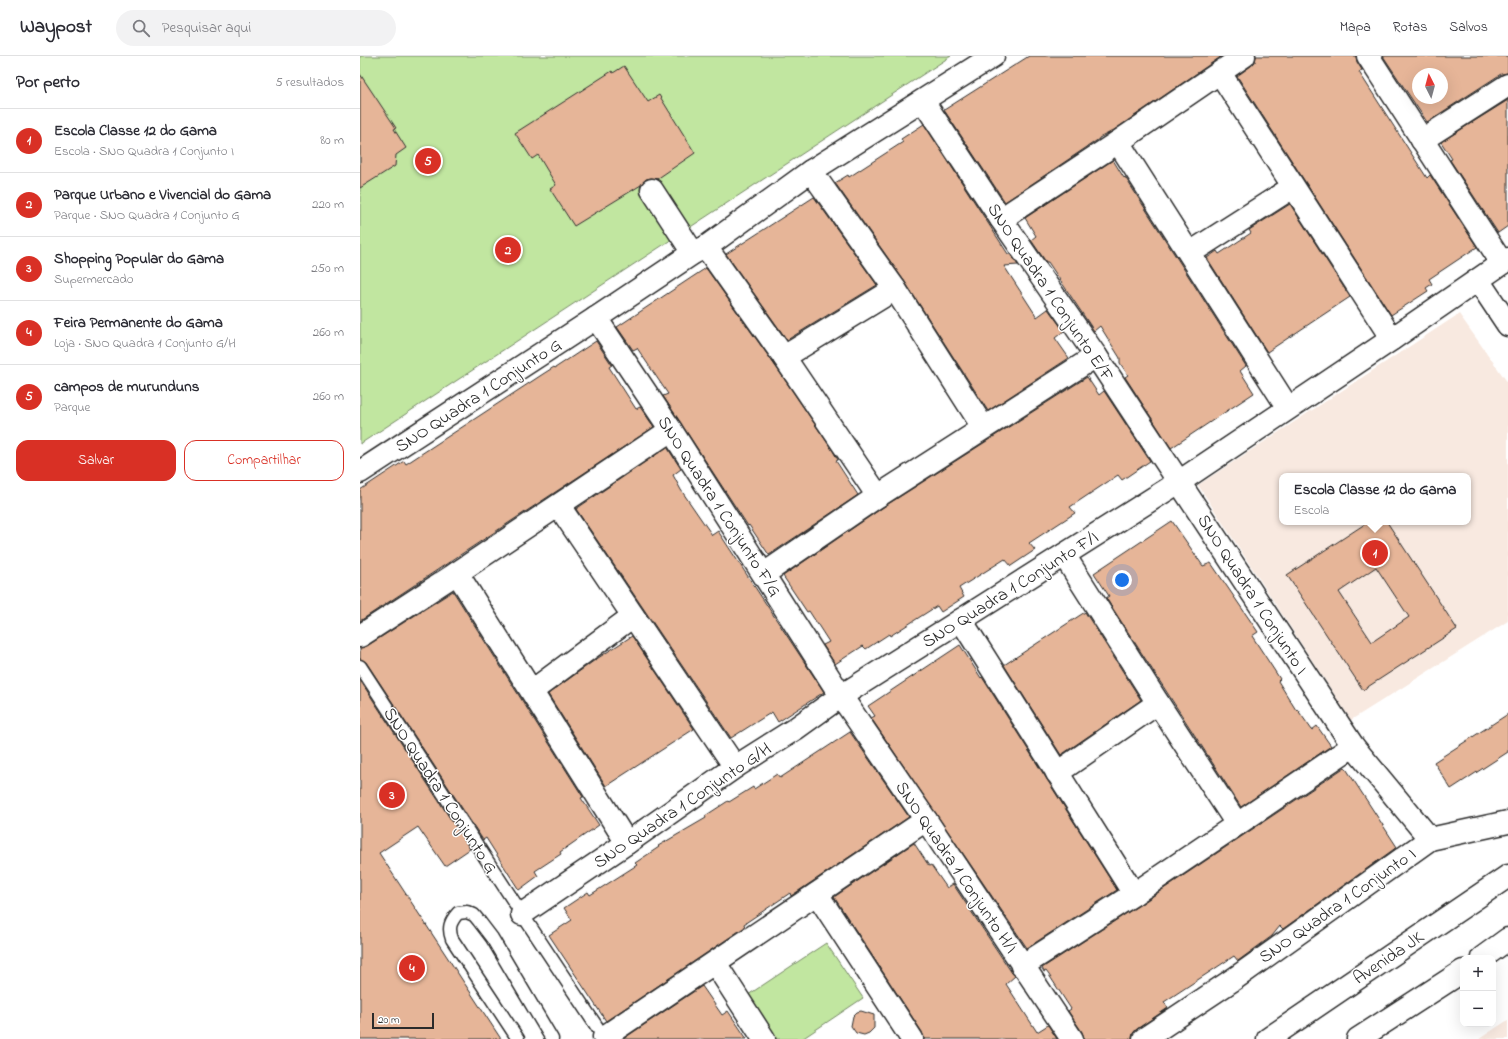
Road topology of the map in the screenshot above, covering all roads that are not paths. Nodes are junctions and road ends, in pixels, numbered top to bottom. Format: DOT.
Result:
graph roads {
  1 [pos="993,56"];
  2 [pos="1244,56"];
  3 [pos="1368,56"];
  4 [pos="1220,73"];
  5 [pos="1508,85"];
  6 [pos="923,101"];
  7 [pos="1422,140"];
  8 [pos="1118,142"];
  9 [pos="811,171"];
  10 [pos="1293,187"];
  11 [pos="652,190"];
  12 [pos="1001,219"];
  13 [pos="699,250"];
  14 [pos="1190,253"];
  15 [pos="1505,261"];
  16 [pos="1478,280"];
  17 [pos="895,289"];
  18 [pos="596,318"];
  19 [pos="1508,325"];
  20 [pos="1392,339"];
  21 [pos="1096,356"];
  22 [pos="784,357"];
  23 [pos="1288,408"];
  24 [pos="983,427"];
  25 [pos="672,430"];
  26 [pos="360,472"];
  27 [pos="1179,482"];
  28 [pos="878,496"];
  29 [pos="559,506"];
  30 [pos="1064,555"];
  31 [pos="457,573"];
  32 [pos="764,574"];
  33 [pos="633,616"];
  34 [pos="961,620"];
  35 [pos="360,636"];
  36 [pos="360,666"];
  37 [pos="532,691"];
  38 [pos="841,696"];
  39 [pos="1158,704"];
  40 [pos="1353,746"];
  41 [pos="735,767"];
  42 [pos="1057,774"];
  43 [pos="926,820"];
  44 [pos="1508,822"];
  45 [pos="1237,824"];
  46 [pos="1430,839"];
  47 [pos="627,843"];
  48 [pos="1508,876"];
  49 [pos="817,894"];
  50 [pos="1134,894"];
  51 [pos="522,914"];
  52 [pos="1508,939"];
  53 [pos="1486,955"];
  54 [pos="715,963"];
  55 [pos="1022,966"];
  56 [pos="1460,973"];
  57 [pos="605,1038"];
  58 [pos="909,1038"];
  59 [pos="518,1039"];
  60 [pos="552,1039"];
  61 [pos="764,1039"];
  62 [pos="1072,1039"];
  63 [pos="1144,1039"];
  64 [pos="1268,1039"];
  65 [pos="1358,1039"];
  1 -- 6 [label="street, SNO Quadra 1 Conjunto G"];
  2 -- 4 [label="street"];
  3 -- 7 [label="street"];
  4 -- 8 [label="street"];
  4 -- 10 [label="street"];
  5 -- 7 [label="street"];
  6 -- 9 [label="street, SNO Quadra 1 Conjunto G"];
  6 -- 12 [label="street, SNO Quadra 1 Conjunto E/F"];
  7 -- 15 [label="street"];
  8 -- 12 [label="street"];
  8 -- 14 [label="street"];
  9 -- 13 [label="street, SNO Quadra 1 Conjunto G"];
  9 -- 17 [label="street"];
  10 -- 14 [label="street"];
  10 -- 20 [label="street"];
  11 -- 13 [label="street"];
  12 -- 21 [label="street, SNO Quadra 1 Conjunto E/F"];
  13 -- 18 [label="street, SNO Quadra 1 Conjunto G"];
  13 -- 22 [label="street"];
  14 -- 23 [label="street"];
  15 -- 16 [label="street, SNO Quadra 1 Conjunto F/I"];
  16 -- 19 [label="street"];
  16 -- 20 [label="street, SNO Quadra 1 Conjunto F/I"];
  17 -- 22 [label="street"];
  17 -- 24 [label="street"];
  18 -- 25 [label="street, SNO Quadra 1 Conjunto F/G"];
  18 -- 26 [label="street, SNO Quadra 1 Conjunto G"];
  20 -- 23 [label="street, SNO Quadra 1 Conjunto F/I"];
  21 -- 24 [label="street"];
  21 -- 27 [label="street, SNO Quadra 1 Conjunto E/F"];
  22 -- 28 [label="street"];
  23 -- 27 [label="street, SNO Quadra 1 Conjunto F/I"];
  24 -- 28 [label="street"];
  25 -- 29 [label="street"];
  25 -- 32 [label="street, SNO Quadra 1 Conjunto F/G"];
  27 -- 30 [label="street, SNO Quadra 1 Conjunto F/I"];
  27 -- 40 [label="street, SNO Quadra 1 Conjunto I"];
  28 -- 32 [label="street"];
  29 -- 31 [label="street"];
  29 -- 33 [label="street"];
  30 -- 34 [label="street, SNO Quadra 1 Conjunto F/I"];
  30 -- 39 [label="street"];
  31 -- 35 [label="street"];
  31 -- 37 [label="street"];
  32 -- 38 [label="street, SNO Quadra 1 Conjunto F/G"];
  33 -- 37 [label="street"];
  33 -- 41 [label="street"];
  34 -- 38 [label="street, SNO Quadra 1 Conjunto F/I"];
  34 -- 42 [label="street"];
  36 -- 51 [label="lane, SNO Quadra 1 Conjunto G"];
  37 -- 47 [label="street"];
  38 -- 41 [label="street, SNO Quadra 1 Conjunto G/H"];
  38 -- 43 [label="street, SNO Quadra 1 Conjunto H/I"];
  39 -- 42 [label="street"];
  39 -- 45 [label="street"];
  40 -- 45 [label="street"];
  40 -- 46 [label="street, SNO Quadra 1 Conjunto I"];
  41 -- 47 [label="street, SNO Quadra 1 Conjunto G/H"];
  42 -- 50 [label="street"];
  43 -- 49 [label="street"];
  43 -- 55 [label="street, SNO Quadra 1 Conjunto H/I"];
  44 -- 46 [label="street"];
  45 -- 50 [label="street"];
  46 -- 63 [label="street, SNO Quadra 1 Conjunto I"];
  47 -- 51 [label="street, SNO Quadra 1 Conjunto G/H"];
  48 -- 64 [label="street, Avenida JK"];
  49 -- 54 [label="street"];
  49 -- 58 [label="street"];
  50 -- 55 [label="street"];
  51 -- 57 [label="lane, SNO Quadra 1 Conjunto G"];
  52 -- 53 [label="street"];
  54 -- 57 [label="street"];
  54 -- 61 [label="street"];
  55 -- 62 [label="street, SNO Quadra 1 Conjunto H/I"];
  56 -- 65 [label="street"];
  59 -- 60 [label="lane"];
}
